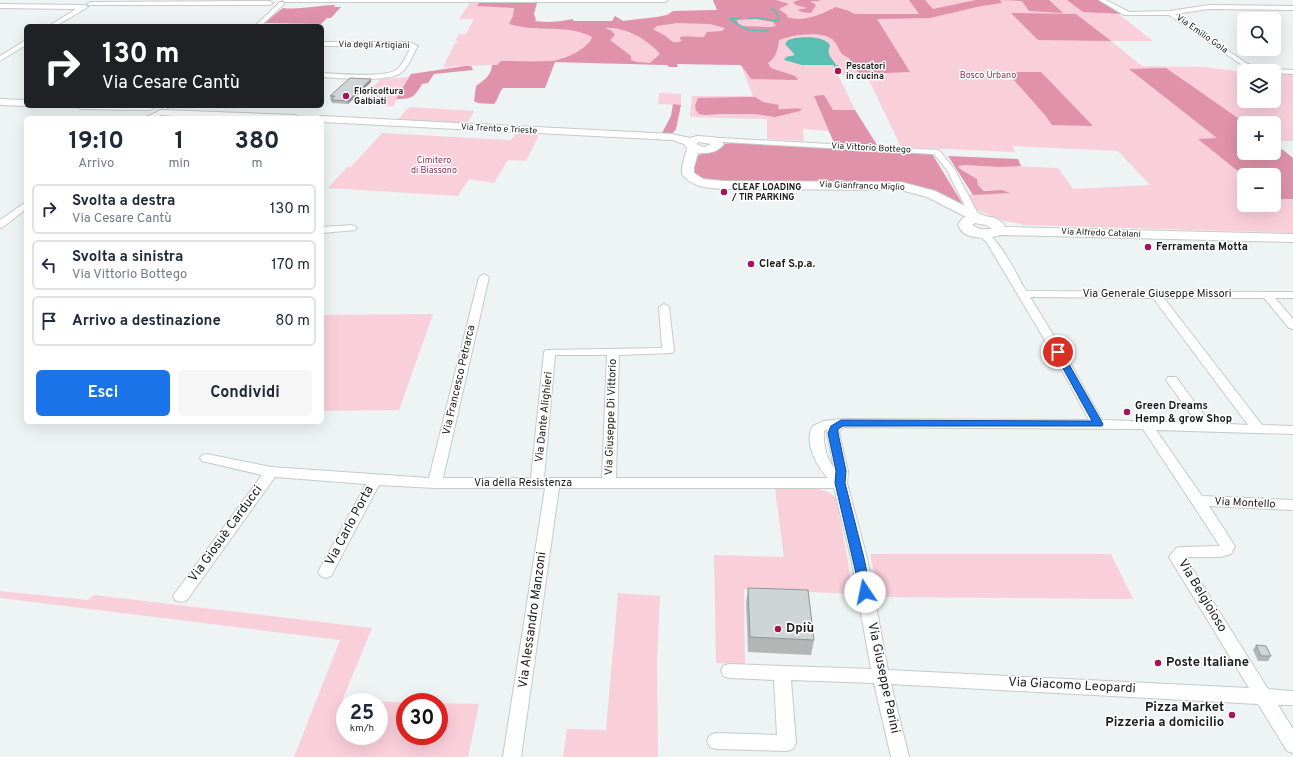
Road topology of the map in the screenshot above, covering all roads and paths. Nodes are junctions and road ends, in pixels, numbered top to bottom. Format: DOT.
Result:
graph roads {
  1 [pos="4,0"];
  2 [pos="44,0"];
  3 [pos="643,0"];
  4 [pos="665,0"];
  5 [pos="1102,0"];
  6 [pos="272,1"];
  7 [pos="284,1"];
  8 [pos="618,1"];
  9 [pos="0,2"];
  10 [pos="104,2"];
  11 [pos="136,4"];
  12 [pos="0,6"];
  13 [pos="31,6"];
  14 [pos="85,6"];
  15 [pos="1293,8"];
  16 [pos="276,9"];
  17 [pos="1170,13"];
  18 [pos="55,24"];
  19 [pos="260,24"];
  20 [pos="24,43"];
  21 [pos="324,44"];
  22 [pos="15,49"];
  23 [pos="0,50"];
  24 [pos="0,59"];
  25 [pos="1246,64"];
  26 [pos="1281,71"];
  27 [pos="1293,72"];
  28 [pos="324,75"];
  29 [pos="0,102"];
  30 [pos="24,103"];
  31 [pos="120,108"];
  32 [pos="154,111"];
  33 [pos="255,116"];
  34 [pos="324,119"];
  35 [pos="735,140"];
  36 [pos="718,144"];
  37 [pos="698,146"];
  38 [pos="24,207"];
  39 [pos="982,221"];
  40 [pos="0,225"];
  41 [pos="352,228"];
  42 [pos="324,230"];
  43 [pos="983,234"];
  44 [pos="1293,238"];
  45 [pos="484,277"];
  46 [pos="1022,294"];
  47 [pos="1156,295"];
  48 [pos="1267,295"];
  49 [pos="1293,295"];
  50 [pos="664,307"];
  51 [pos="1293,326"];
  52 [pos="550,352"];
  53 [pos="613,352"];
  54 [pos="1172,380"];
  55 [pos="1098,424"];
  56 [pos="1147,426"];
  57 [pos="1206,427"];
  58 [pos="1258,429"];
  59 [pos="1293,430"];
  60 [pos="207,458"];
  61 [pos="271,472"];
  62 [pos="375,480"];
  63 [pos="609,482"];
  64 [pos="435,483"];
  65 [pos="545,483"];
  66 [pos="840,483"];
  67 [pos="1198,501"];
  68 [pos="1293,505"];
  69 [pos="326,572"];
  70 [pos="182,596"];
  71 [pos="729,671"];
  72 [pos="782,673"];
  73 [pos="881,677"];
  74 [pos="1263,696"];
  75 [pos="1293,698"];
  76 [pos="716,741"];
  77 [pos="1293,745"];
  78 [pos="512,757"];
  79 [pos="900,757"];
  1 -- 9 [label="street"];
  2 -- 13 [label="street"];
  3 -- 4 [label="street"];
  3 -- 8 [label="street"];
  5 -- 17 [label="street"];
  6 -- 7 [label="street"];
  6 -- 11 [label="street"];
  6 -- 16 [label="street"];
  7 -- 8 [label="street"];
  7 -- 16 [label="street"];
  10 -- 11 [label="street"];
  10 -- 14 [label="street"];
  11 -- 14 [label="street"];
  12 -- 13 [label="street"];
  13 -- 14 [label="street"];
  14 -- 18 [label="street"];
  15 -- 17 [label="street"];
  16 -- 19 [label="street"];
  17 -- 25 [label="street, Via Emilio Gola"];
  20 -- 22 [label="street"];
  21 -- 28 [label="street, Via degli Artigiani"];
  22 -- 23 [label="street"];
  22 -- 24 [label="street"];
  26 -- 27 [label="street"];
  29 -- 30 [label="street"];
  31 -- 32 [label="street"];
  32 -- 33 [label="street"];
  34 -- 37 [label="street, Via Trento e Trieste"];
  35 -- 36 [label="street, Via Vittorio Bottego"];
  35 -- 37 [label="street, Via Vittorio Bottego"];
  35 -- 39 [label="street, Via Vittorio Bottego"];
  36 -- 37 [label="street"];
  37 -- 39 [label="street, Via Gianfranco Miglio"];
  38 -- 40 [label="street"];
  39 -- 43 [label="street, Via Alfredo Catalani"];
  39 -- 43 [label="street, Via Gianfranco Miglio"];
  39 -- 44 [label="street, Via Alfredo Catalani"];
  41 -- 42 [label="street"];
  43 -- 46 [label="street"];
  45 -- 64 [label="street, Via Francesco Petrarca"];
  46 -- 47 [label="street, Via Generale Giuseppe Missori"];
  46 -- 55 [label="street"];
  47 -- 48 [label="street, Via Generale Giuseppe Missori"];
  47 -- 58 [label="street"];
  48 -- 49 [label="street, Via Generale Giuseppe Missori"];
  48 -- 51 [label="street"];
  50 -- 53 [label="street, Via Giuseppe Di Vittorio"];
  52 -- 53 [label="street, Via Giuseppe Di Vittorio"];
  52 -- 65 [label="street, Via Dante Alighieri"];
  53 -- 63 [label="street, Via Giuseppe Di Vittorio"];
  54 -- 57 [label="street"];
  55 -- 56 [label="street"];
  55 -- 66 [label="street, Via Giuseppe Parini"];
  56 -- 57 [label="street"];
  56 -- 67 [label="street, Via Belgioioso"];
  57 -- 58 [label="street"];
  58 -- 59 [label="street"];
  60 -- 61 [label="street, Via della Resistenza"];
  61 -- 62 [label="street, Via della Resistenza"];
  61 -- 70 [label="street, Via Giosuè Carducci"];
  62 -- 64 [label="street, Via della Resistenza"];
  62 -- 69 [label="street, Via Carlo Porta"];
  63 -- 65 [label="street, Via della Resistenza"];
  63 -- 66 [label="street, Via della Resistenza"];
  64 -- 65 [label="street, Via della Resistenza"];
  65 -- 78 [label="street, Via Alessandro Manzoni"];
  66 -- 73 [label="street, Via Giuseppe Parini"];
  67 -- 68 [label="street, Via Montello"];
  67 -- 74 [label="street, Via Belgioioso"];
  71 -- 72 [label="street, Via Giacomo Leopardi"];
  72 -- 73 [label="street, Via Giacomo Leopardi"];
  72 -- 76 [label="street"];
  73 -- 74 [label="street, Via Giacomo Leopardi"];
  73 -- 79 [label="street, Via Giuseppe Parini"];
  74 -- 75 [label="street, Via Giacomo Leopardi"];
  74 -- 77 [label="street, Via Belgioioso"];
}
